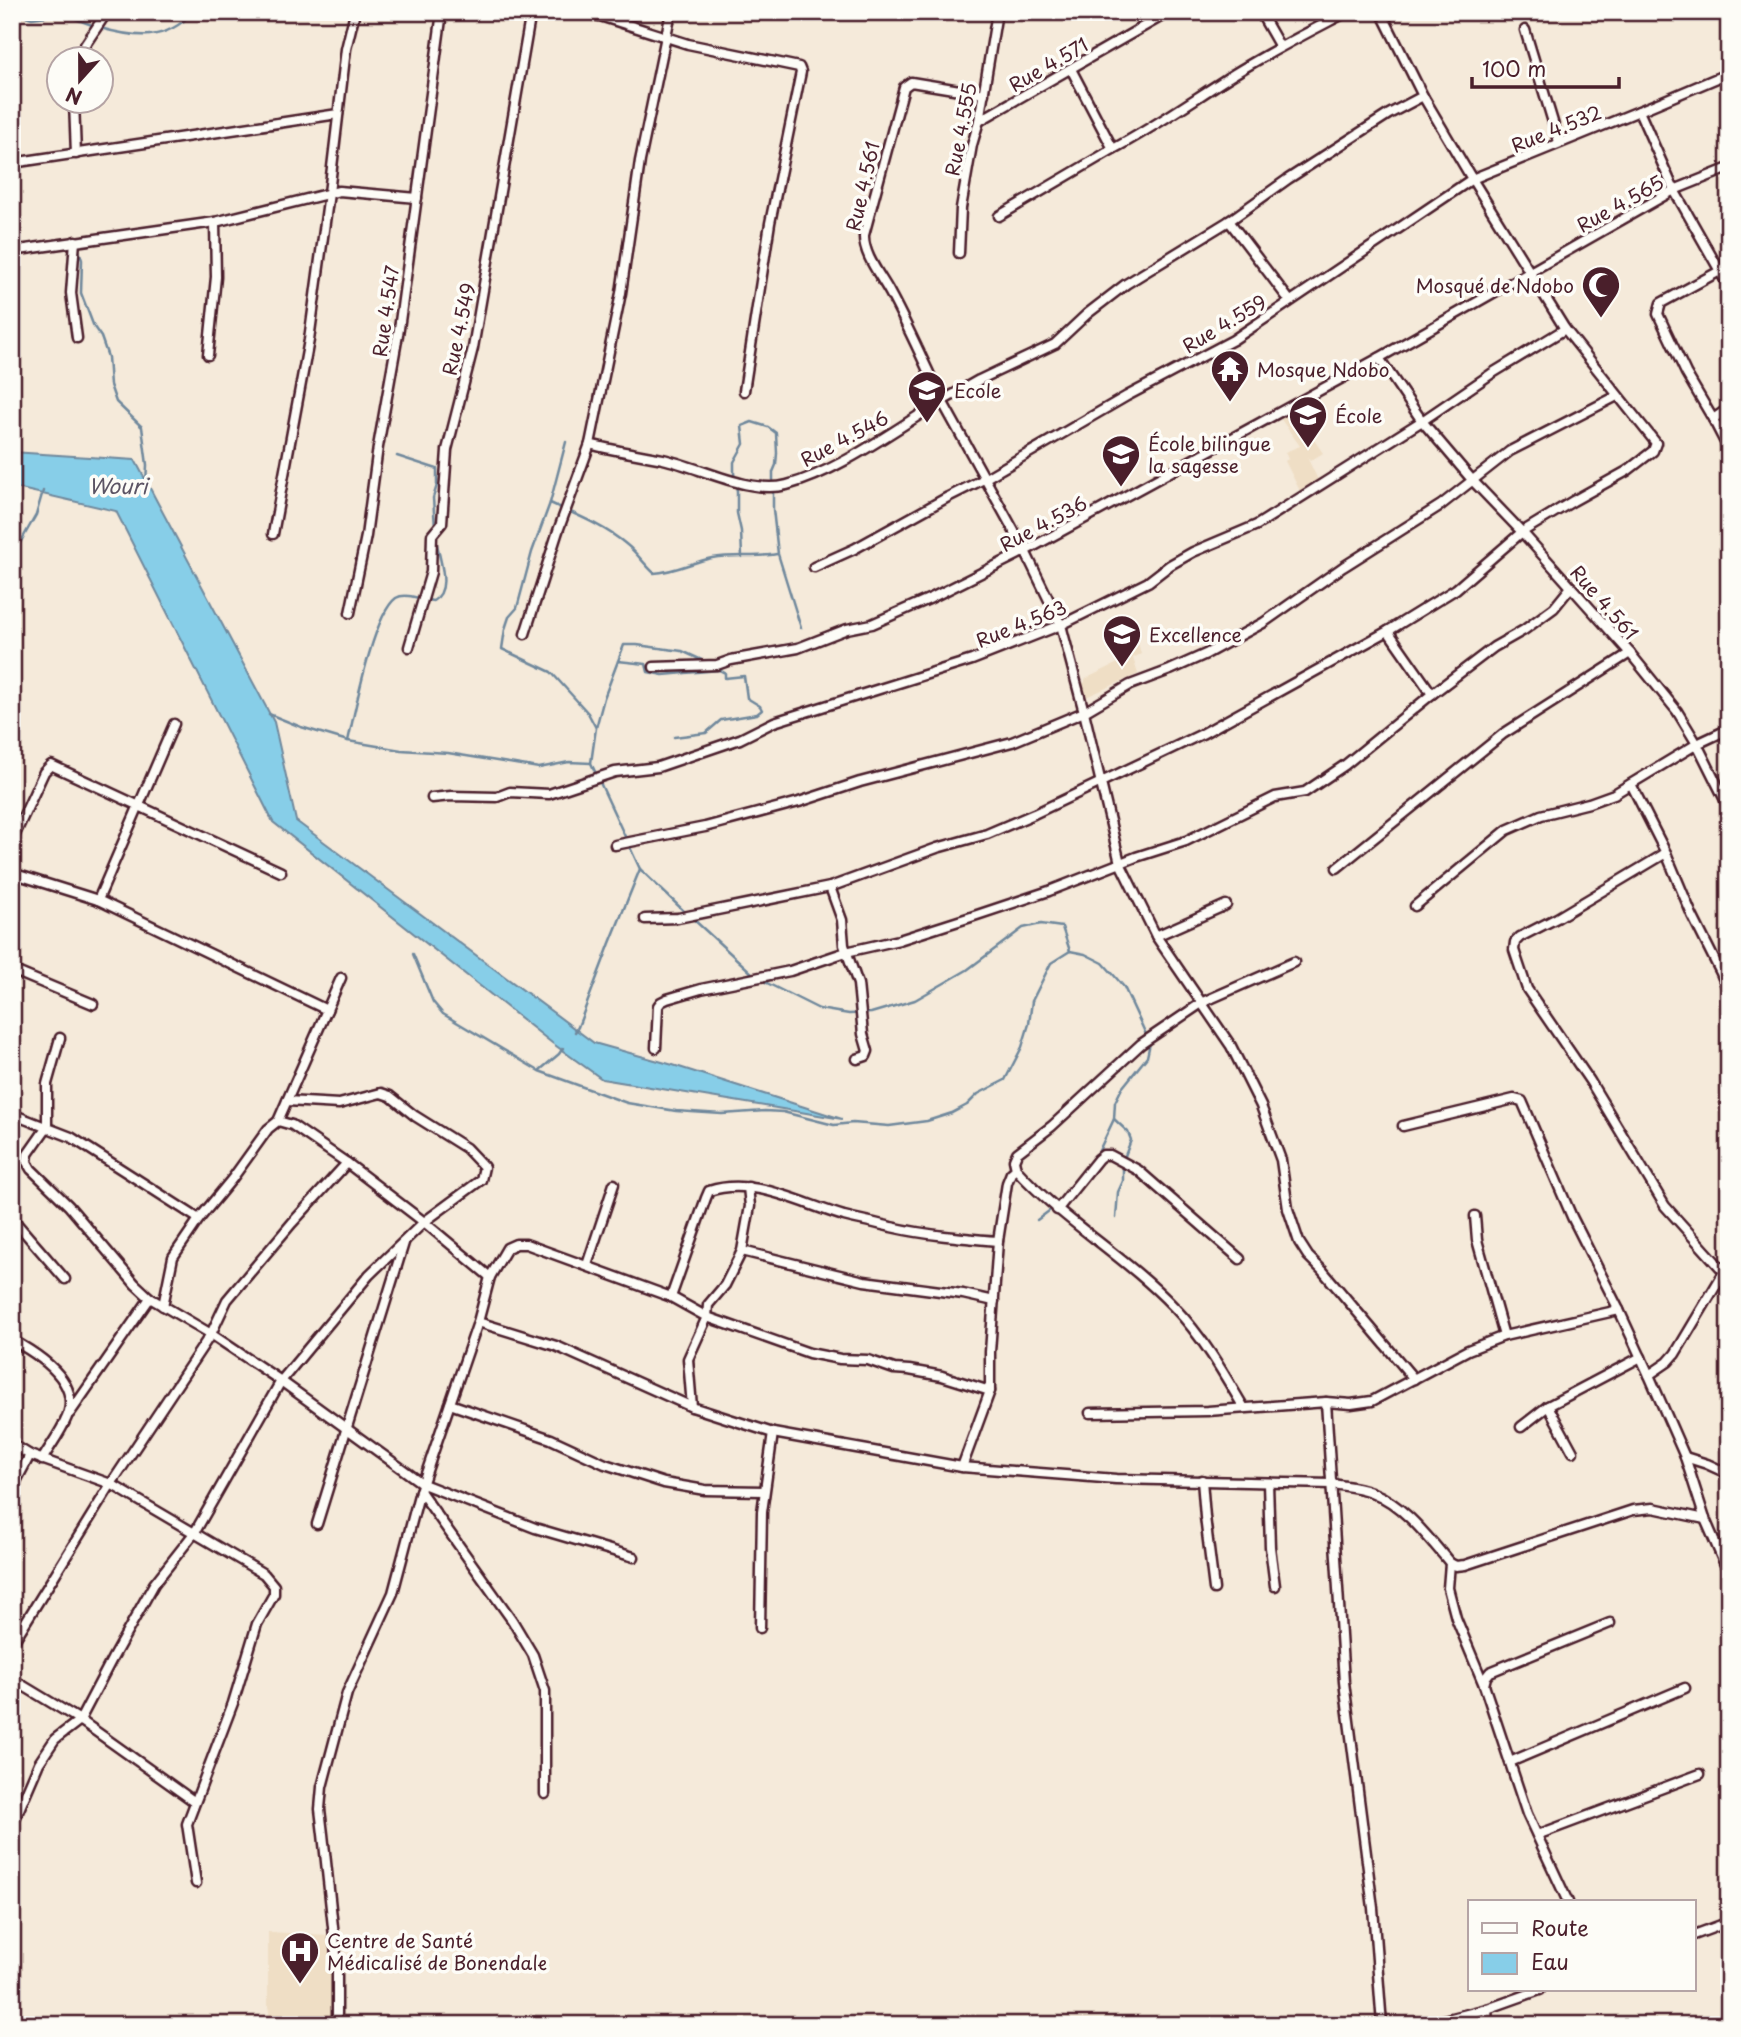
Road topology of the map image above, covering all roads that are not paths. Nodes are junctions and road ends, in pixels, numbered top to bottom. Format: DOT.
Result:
graph roads {
  1 [pos="107,12"];
  2 [pos="355,12"];
  3 [pos="442,12"];
  4 [pos="531,12"];
  5 [pos="579,12"];
  6 [pos="671,12"];
  7 [pos="996,12"];
  8 [pos="1169,12"];
  9 [pos="1260,12"];
  10 [pos="1347,12"];
  11 [pos="1381,12"];
  12 [pos="1525,30"];
  13 [pos="666,38"];
  14 [pos="84,46"];
  15 [pos="1280,47"];
  16 [pos="1071,69"];
  17 [pos="1729,73"];
  18 [pos="984,94"];
  19 [pos="1423,96"];
  20 [pos="1639,111"];
  21 [pos="338,114"];
  22 [pos="75,116"];
  23 [pos="979,121"];
  24 [pos="1559,142"];
  25 [pos="1113,149"];
  26 [pos="76,154"];
  27 [pos="12,163"];
  28 [pos="1729,168"];
  29 [pos="1472,179"];
  30 [pos="1674,190"];
  31 [pos="329,193"];
  32 [pos="416,198"];
  33 [pos="999,216"];
  34 [pos="1229,221"];
  35 [pos="215,222"];
  36 [pos="75,241"];
  37 [pos="12,251"];
  38 [pos="959,253"];
  39 [pos="1729,267"];
  40 [pos="1530,272"];
  41 [pos="1719,272"];
  42 [pos="1729,287"];
  43 [pos="1290,301"];
  44 [pos="1565,329"];
  45 [pos="76,338"];
  46 [pos="208,355"];
  47 [pos="1379,358"];
  48 [pos="744,391"];
  49 [pos="1618,396"];
  50 [pos="942,401"];
  51 [pos="1729,408"];
  52 [pos="1713,419"];
  53 [pos="1422,421"];
  54 [pos="590,444"];
  55 [pos="1729,450"];
  56 [pos="984,480"];
  57 [pos="1473,481"];
  58 [pos="1522,532"];
  59 [pos="273,534"];
  60 [pos="1025,551"];
  61 [pos="814,566"];
  62 [pos="1571,587"];
  63 [pos="350,613"];
  64 [pos="1061,625"];
  65 [pos="1388,631"];
  66 [pos="525,634"];
  67 [pos="409,647"];
  68 [pos="1630,653"];
  69 [pos="654,667"];
  70 [pos="1432,694"];
  71 [pos="1084,712"];
  72 [pos="174,724"];
  73 [pos="1729,729"];
  74 [pos="1697,744"];
  75 [pos="1101,782"];
  76 [pos="1631,784"];
  77 [pos="432,798"];
  78 [pos="138,804"];
  79 [pos="1729,808"];
  80 [pos="12,841"];
  81 [pos="615,845"];
  82 [pos="1666,853"];
  83 [pos="1121,863"];
  84 [pos="1337,868"];
  85 [pos="281,872"];
  86 [pos="12,873"];
  87 [pos="830,887"];
  88 [pos="98,900"];
  89 [pos="1226,905"];
  90 [pos="1415,906"];
  91 [pos="645,919"];
  92 [pos="1156,936"];
  93 [pos="846,952"];
  94 [pos="1294,962"];
  95 [pos="12,970"];
  96 [pos="341,978"];
  97 [pos="1729,993"];
  98 [pos="1203,1002"];
  99 [pos="93,1004"];
  100 [pos="327,1010"];
  101 [pos="60,1038"];
  102 [pos="656,1048"];
  103 [pos="857,1059"];
  104 [pos="287,1101"];
  105 [pos="12,1114"];
  106 [pos="278,1121"];
  107 [pos="1404,1126"];
  108 [pos="47,1127"];
  109 [pos="346,1163"];
  110 [pos="1016,1169"];
  111 [pos="614,1184"];
  112 [pos="748,1187"];
  113 [pos="1057,1210"];
  114 [pos="1475,1216"];
  115 [pos="12,1218"];
  116 [pos="199,1219"];
  117 [pos="424,1222"];
  118 [pos="998,1241"];
  119 [pos="404,1243"];
  120 [pos="742,1251"];
  121 [pos="1240,1259"];
  122 [pos="587,1265"];
  123 [pos="1727,1275"];
  124 [pos="490,1277"];
  125 [pos="65,1279"];
  126 [pos="150,1297"];
  127 [pos="671,1297"];
  128 [pos="994,1301"];
  129 [pos="163,1306"];
  130 [pos="1619,1310"];
  131 [pos="707,1317"];
  132 [pos="478,1322"];
  133 [pos="211,1334"];
  134 [pos="1504,1336"];
  135 [pos="12,1340"];
  136 [pos="1641,1357"];
  137 [pos="1649,1375"];
  138 [pos="1414,1379"];
  139 [pos="281,1381"];
  140 [pos="990,1391"];
  141 [pos="1326,1402"];
  142 [pos="450,1404"];
  143 [pos="1548,1406"];
  144 [pos="692,1407"];
  145 [pos="1244,1408"];
  146 [pos="1090,1413"];
  147 [pos="68,1416"];
  148 [pos="1521,1427"];
  149 [pos="347,1428"];
  150 [pos="773,1433"];
  151 [pos="12,1444"];
  152 [pos="1573,1452"];
  153 [pos="30,1455"];
  154 [pos="1685,1457"];
  155 [pos="42,1460"];
  156 [pos="962,1467"];
  157 [pos="1729,1474"];
  158 [pos="1202,1480"];
  159 [pos="1268,1483"];
  160 [pos="111,1484"];
  161 [pos="1332,1484"];
  162 [pos="421,1488"];
  163 [pos="12,1489"];
  164 [pos="764,1491"];
  165 [pos="1705,1519"];
  166 [pos="317,1524"];
  167 [pos="195,1532"];
  168 [pos="634,1557"];
  169 [pos="1450,1563"];
  170 [pos="1729,1574"];
  171 [pos="1275,1586"];
  172 [pos="1214,1589"];
  173 [pos="1610,1623"];
  174 [pos="760,1628"];
  175 [pos="12,1644"];
  176 [pos="12,1679"];
  177 [pos="1484,1685"];
  178 [pos="1685,1688"];
  179 [pos="80,1720"];
  180 [pos="1510,1762"];
  181 [pos="1700,1774"];
  182 [pos="545,1794"];
  183 [pos="195,1802"];
  184 [pos="12,1826"];
  185 [pos="1537,1835"];
  186 [pos="196,1883"];
  187 [pos="1567,1900"];
  188 [pos="1729,1922"];
  189 [pos="1696,1934"];
  190 [pos="1534,1992"];
  191 [pos="1487,2010"];
  192 [pos="337,2025"];
  193 [pos="1382,2025"];
  194 [pos="1423,2025"];
  195 [pos="1488,2025"];
  1 -- 14 [label="street"];
  2 -- 21 [label="street"];
  3 -- 32 [label="street, Rue 4.547"];
  4 -- 67 [label="street, Rue 4.549"];
  5 -- 13 [label="street"];
  6 -- 13 [label="street"];
  7 -- 18 [label="street, Rue 4.555"];
  8 -- 16 [label="street, Rue 4.571"];
  9 -- 15 [label="street"];
  10 -- 15 [label="street"];
  11 -- 19 [label="street"];
  12 -- 24 [label="street"];
  13 -- 48 [label="street"];
  13 -- 54 [label="street"];
  15 -- 25 [label="street"];
  16 -- 23 [label="street, Rue 4.571"];
  16 -- 25 [label="street"];
  17 -- 20 [label="street, Rue 4.532"];
  18 -- 23 [label="street, Rue 4.555"];
  18 -- 50 [label="street, Rue 4.561"];
  19 -- 29 [label="street"];
  19 -- 34 [label="street, Rue 4.546"];
  20 -- 24 [label="street, Rue 4.532"];
  20 -- 30 [label="street"];
  21 -- 26 [label="street"];
  21 -- 31 [label="street"];
  22 -- 26 [label="street"];
  23 -- 38 [label="street, Rue 4.555"];
  24 -- 29 [label="street, Rue 4.532"];
  25 -- 33 [label="street"];
  26 -- 27 [label="street"];
  28 -- 30 [label="street, Rue 4.565"];
  29 -- 40 [label="street"];
  29 -- 43 [label="street, Rue 4.559"];
  30 -- 40 [label="street, Rue 4.565"];
  30 -- 41 [label="street"];
  31 -- 32 [label="street"];
  31 -- 35 [label="street"];
  31 -- 59 [label="street"];
  32 -- 63 [label="street, Rue 4.547"];
  34 -- 43 [label="street"];
  34 -- 50 [label="street, Rue 4.546"];
  35 -- 36 [label="street"];
  35 -- 46 [label="street"];
  36 -- 37 [label="street"];
  36 -- 45 [label="street"];
  39 -- 41 [label="street"];
  40 -- 44 [label="street"];
  40 -- 47 [label="street, Rue 4.536"];
  41 -- 42 [label="street"];
  41 -- 52 [label="street"];
  43 -- 56 [label="street, Rue 4.559"];
  44 -- 49 [label="street"];
  44 -- 53 [label="street, Rue 4.563"];
  47 -- 53 [label="street, Rue 4.561"];
  47 -- 60 [label="street, Rue 4.536"];
  49 -- 57 [label="street"];
  49 -- 58 [label="street"];
  50 -- 54 [label="street, Rue 4.546"];
  50 -- 56 [label="street"];
  51 -- 52 [label="street"];
  52 -- 55 [label="street"];
  53 -- 57 [label="street, Rue 4.561"];
  53 -- 64 [label="street, Rue 4.563"];
  54 -- 66 [label="street"];
  56 -- 60 [label="street"];
  56 -- 61 [label="street, Rue 4.559"];
  57 -- 58 [label="street, Rue 4.561"];
  57 -- 71 [label="street"];
  58 -- 62 [label="street, Rue 4.561"];
  58 -- 65 [label="street"];
  60 -- 64 [label="street"];
  60 -- 69 [label="street, Rue 4.536"];
  62 -- 68 [label="street, Rue 4.561"];
  62 -- 70 [label="street"];
  64 -- 71 [label="street"];
  64 -- 77 [label="street, Rue 4.563"];
  65 -- 70 [label="street"];
  65 -- 75 [label="street"];
  68 -- 74 [label="street"];
  68 -- 84 [label="street, Rue 4.561"];
  70 -- 83 [label="street"];
  71 -- 75 [label="street"];
  71 -- 81 [label="street"];
  72 -- 78 [label="street"];
  73 -- 74 [label="street"];
  74 -- 76 [label="street"];
  74 -- 79 [label="street"];
  75 -- 83 [label="street"];
  75 -- 87 [label="street"];
  76 -- 82 [label="street"];
  76 -- 90 [label="street"];
  78 -- 80 [label="street"];
  78 -- 85 [label="street"];
  78 -- 88 [label="street"];
  82 -- 97 [label="street"];
  82 -- 123 [label="street"];
  83 -- 92 [label="street"];
  83 -- 93 [label="street"];
  86 -- 88 [label="street"];
  87 -- 91 [label="street"];
  87 -- 93 [label="street"];
  88 -- 100 [label="street"];
  89 -- 92 [label="street"];
  92 -- 98 [label="street"];
  93 -- 102 [label="street"];
  93 -- 103 [label="street"];
  94 -- 98 [label="street"];
  95 -- 99 [label="street"];
  96 -- 100 [label="street"];
  98 -- 110 [label="street"];
  98 -- 138 [label="street"];
  100 -- 104 [label="street"];
  101 -- 108 [label="street"];
  104 -- 106 [label="street"];
  104 -- 117 [label="street"];
  105 -- 108 [label="street"];
  106 -- 109 [label="street"];
  106 -- 116 [label="street"];
  107 -- 130 [label="street"];
  108 -- 116 [label="street"];
  108 -- 126 [label="street"];
  109 -- 117 [label="street"];
  109 -- 133 [label="street"];
  110 -- 113 [label="street"];
  110 -- 118 [label="street"];
  111 -- 122 [label="street"];
  112 -- 118 [label="street"];
  112 -- 120 [label="street"];
  112 -- 127 [label="street"];
  113 -- 121 [label="street"];
  113 -- 145 [label="street"];
  114 -- 134 [label="street"];
  115 -- 125 [label="street"];
  116 -- 129 [label="street"];
  117 -- 119 [label="street"];
  117 -- 124 [label="street"];
  118 -- 128 [label="street"];
  119 -- 139 [label="street"];
  119 -- 149 [label="street"];
  120 -- 128 [label="street"];
  120 -- 131 [label="street"];
  122 -- 124 [label="street"];
  122 -- 127 [label="street"];
  123 -- 137 [label="street"];
  124 -- 132 [label="street"];
  126 -- 129 [label="street"];
  126 -- 147 [label="street"];
  127 -- 131 [label="street"];
  128 -- 140 [label="street"];
  129 -- 133 [label="street"];
  130 -- 134 [label="street"];
  130 -- 136 [label="street"];
  131 -- 140 [label="street"];
  131 -- 144 [label="street"];
  132 -- 142 [label="street"];
  132 -- 144 [label="street"];
  133 -- 139 [label="street"];
  133 -- 160 [label="street"];
  134 -- 138 [label="street"];
  135 -- 147 [label="street"];
  136 -- 137 [label="street"];
  136 -- 143 [label="street"];
  137 -- 154 [label="street"];
  138 -- 141 [label="street"];
  139 -- 149 [label="street"];
  139 -- 167 [label="street"];
  140 -- 156 [label="street"];
  141 -- 145 [label="street"];
  141 -- 161 [label="street"];
  142 -- 162 [label="street"];
  142 -- 164 [label="street"];
  143 -- 148 [label="street"];
  143 -- 152 [label="street"];
  144 -- 150 [label="street"];
  145 -- 146 [label="street"];
  147 -- 155 [label="street"];
  149 -- 162 [label="street"];
  149 -- 166 [label="street"];
  150 -- 156 [label="street"];
  150 -- 164 [label="street"];
  151 -- 153 [label="street"];
  153 -- 155 [label="street"];
  153 -- 163 [label="street"];
  154 -- 157 [label="street"];
  154 -- 165 [label="street"];
  155 -- 160 [label="street"];
  156 -- 158 [label="street"];
  158 -- 159 [label="street"];
  158 -- 172 [label="street"];
  159 -- 161 [label="street"];
  159 -- 171 [label="street"];
  160 -- 167 [label="street"];
  160 -- 175 [label="street"];
  161 -- 169 [label="street"];
  161 -- 193 [label="street"];
  162 -- 168 [label="street"];
  162 -- 182 [label="street"];
  162 -- 192 [label="street"];
  164 -- 174 [label="street"];
  165 -- 169 [label="street"];
  165 -- 170 [label="street"];
  167 -- 179 [label="street"];
  167 -- 183 [label="street"];
  169 -- 177 [label="street"];
  173 -- 177 [label="street"];
  176 -- 179 [label="street"];
  177 -- 180 [label="street"];
  178 -- 180 [label="street"];
  179 -- 183 [label="street"];
  179 -- 184 [label="street"];
  180 -- 185 [label="street"];
  181 -- 185 [label="street"];
  183 -- 186 [label="street"];
  185 -- 187 [label="street"];
  188 -- 189 [label="street"];
  190 -- 191 [label="street"];
  191 -- 194 [label="street"];
  191 -- 195 [label="street"];
}
